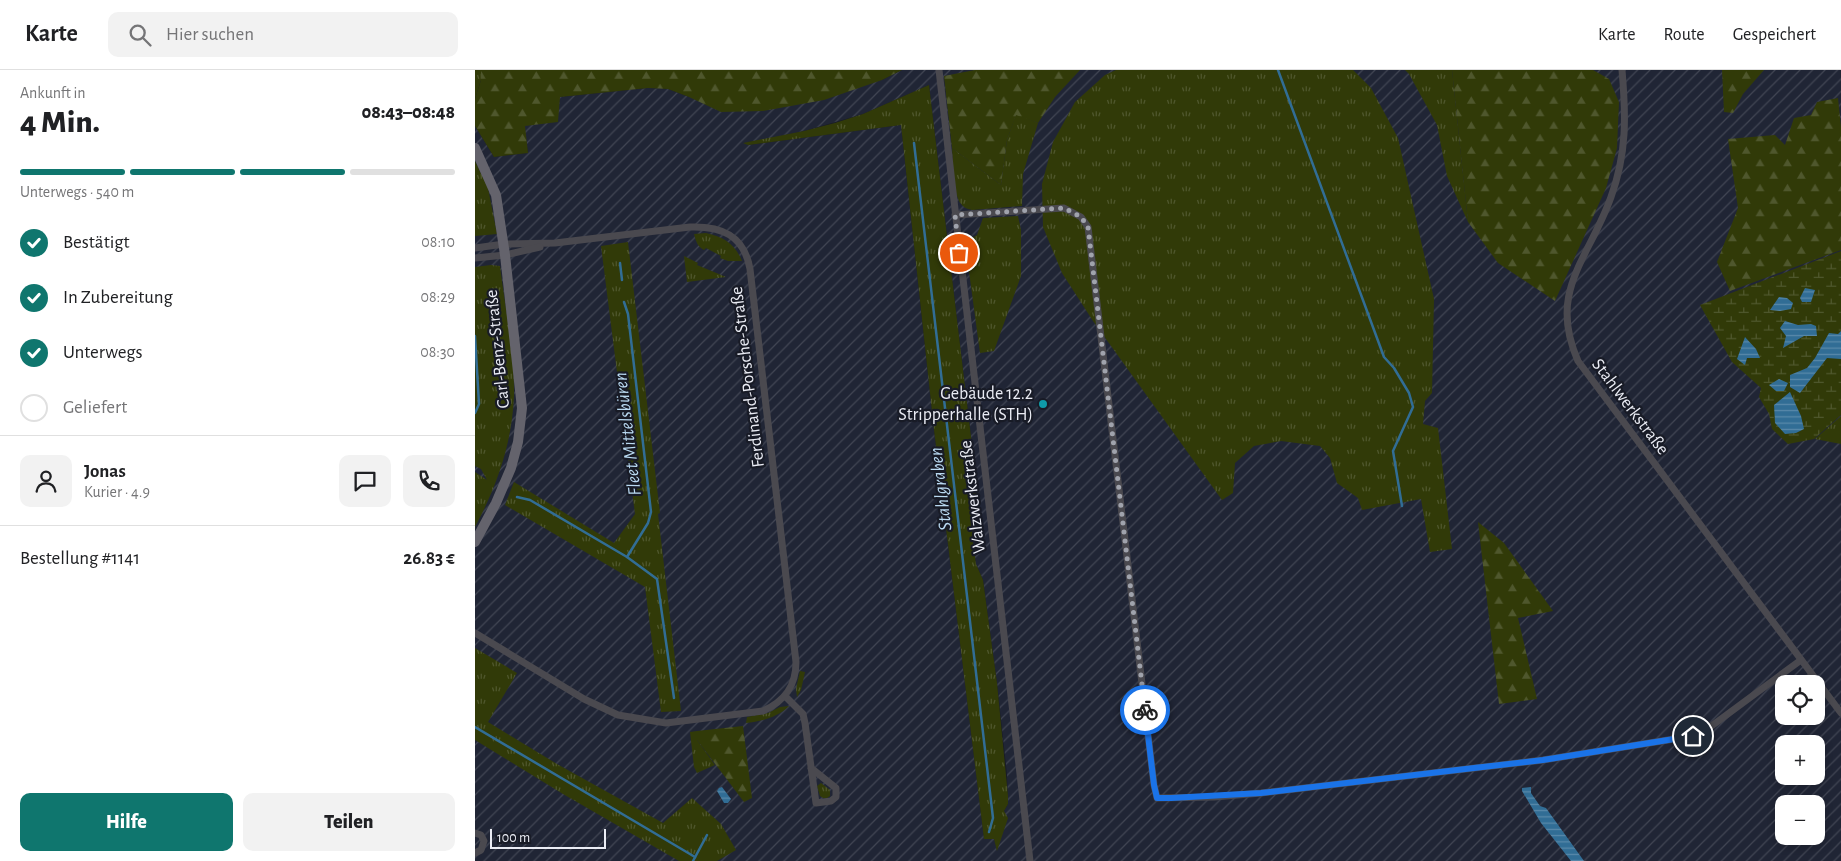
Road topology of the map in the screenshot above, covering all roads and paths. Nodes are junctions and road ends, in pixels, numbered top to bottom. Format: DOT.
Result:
graph roads {
  1 [pos="939,70"];
  2 [pos="1622,70"];
  3 [pos="475,148"];
  4 [pos="955,215"];
  5 [pos="475,248"];
  6 [pos="504,250"];
  7 [pos="475,258"];
  8 [pos="475,542"];
  9 [pos="477,634"];
  10 [pos="1801,660"];
  11 [pos="785,696"];
  12 [pos="1841,713"];
  13 [pos="811,768"];
  14 [pos="475,832"];
  15 [pos="475,853"];
  16 [pos="1030,861"];
  1 -- 4 [label="street, Walzwerkstraße"];
  2 -- 10 [label="street, Stahlwerkstraße"];
  3 -- 6 [label="street, Carl-Benz-Straße"];
  4 -- 10 [label="street"];
  4 -- 16 [label="street, Walzwerkstraße"];
  5 -- 6 [label="street, Ferdinand-Porsche-Straße"];
  6 -- 7 [label="street, Ferdinand-Porsche-Straße"];
  6 -- 8 [label="street, Carl-Benz-Straße"];
  6 -- 11 [label="street, Ferdinand-Porsche-Straße"];
  9 -- 11 [label="street"];
  10 -- 12 [label="street, Stahlwerkstraße"];
  11 -- 13 [label="street"];
  13 -- 13 [label="street"];
  14 -- 15 [label="street"];
}
